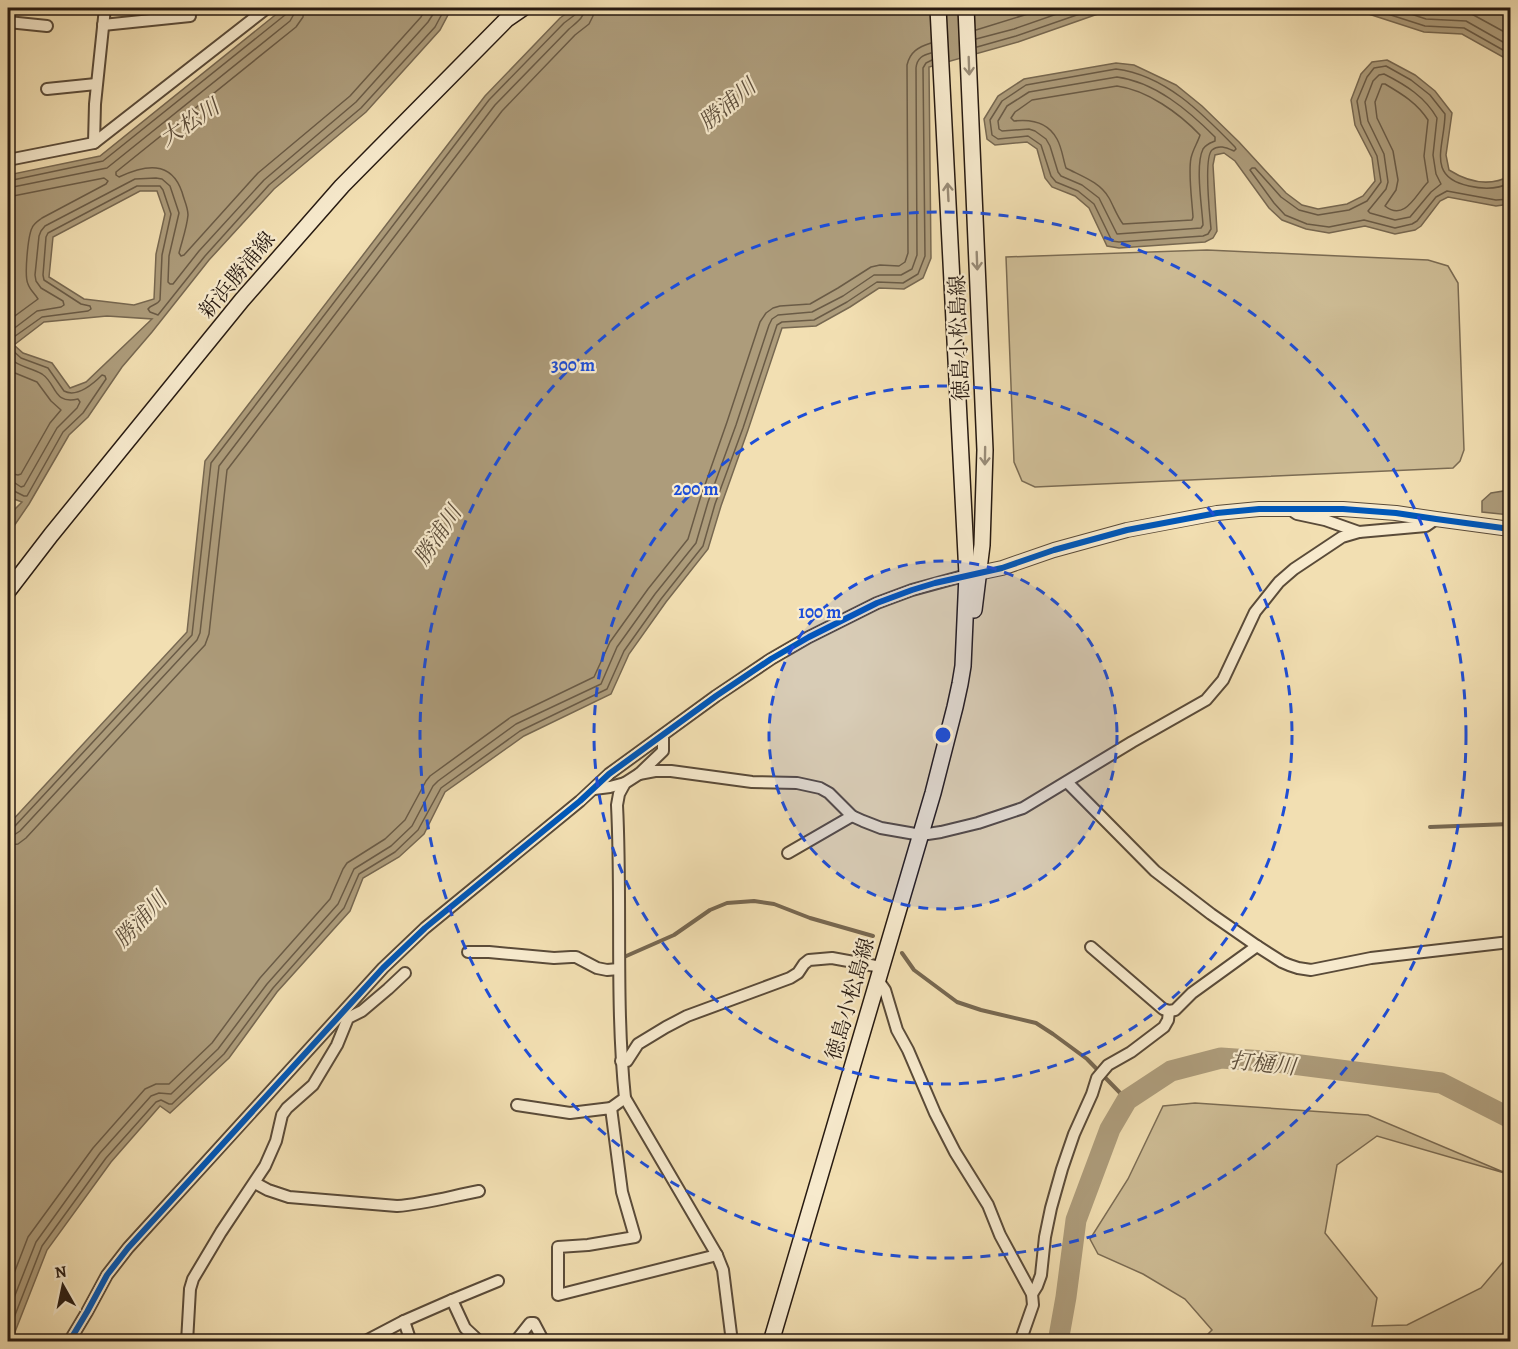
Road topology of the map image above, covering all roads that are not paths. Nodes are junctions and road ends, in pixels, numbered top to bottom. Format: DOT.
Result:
graph roads {
  1 [pos="105,8"];
  2 [pos="267,8"];
  3 [pos="522,8"];
  4 [pos="938,8"];
  5 [pos="966,8"];
  6 [pos="190,16"];
  7 [pos="8,22"];
  8 [pos="103,25"];
  9 [pos="48,27"];
  10 [pos="96,84"];
  11 [pos="46,89"];
  12 [pos="94,143"];
  13 [pos="8,160"];
  14 [pos="1289,509"];
  15 [pos="1436,519"];
  16 [pos="1510,529"];
  17 [pos="1359,532"];
  18 [pos="973,574"];
  19 [pos="8,591"];
  20 [pos="663,735"];
  21 [pos="639,774"];
  22 [pos="1067,782"];
  23 [pos="625,783"];
  24 [pos="594,789"];
  25 [pos="852,816"];
  26 [pos="921,835"];
  27 [pos="788,853"];
  28 [pos="1510,942"];
  29 [pos="1257,946"];
  30 [pos="1091,947"];
  31 [pos="468,952"];
  32 [pos="619,969"];
  33 [pos="405,973"];
  34 [pos="879,974"];
  35 [pos="1169,1011"];
  36 [pos="345,1015"];
  37 [pos="621,1061"];
  38 [pos="625,1098"];
  39 [pos="517,1105"];
  40 [pos="611,1108"];
  41 [pos="255,1183"];
  42 [pos="479,1191"];
  43 [pos="717,1255"];
  44 [pos="498,1281"];
  45 [pos="1032,1294"];
  46 [pos="452,1300"];
  47 [pos="404,1321"];
  48 [pos="69,1341"];
  49 [pos="187,1341"];
  50 [pos="364,1341"];
  51 [pos="411,1341"];
  52 [pos="480,1341"];
  53 [pos="515,1341"];
  54 [pos="544,1341"];
  55 [pos="732,1341"];
  56 [pos="771,1341"];
  57 [pos="1020,1341"];
  1 -- 8 [label="street"];
  2 -- 12 [label="street"];
  3 -- 19 [label="main road, 新浜勝浦線"];
  18 -- 4 [label="main road, 徳島小松島線, one-way"];
  5 -- 18 [label="main road, 徳島小松島線, one-way"];
  6 -- 8 [label="street"];
  7 -- 9 [label="street"];
  8 -- 10 [label="street"];
  10 -- 11 [label="street"];
  10 -- 12 [label="street"];
  12 -- 13 [label="street"];
  14 -- 15 [label="street"];
  14 -- 17 [label="street"];
  14 -- 18 [label="street"];
  15 -- 16 [label="street"];
  15 -- 17 [label="street"];
  17 -- 22 [label="street"];
  18 -- 20 [label="street"];
  18 -- 26 [label="main road, 徳島小松島線"];
  20 -- 21 [label="street"];
  20 -- 24 [label="street"];
  21 -- 23 [label="street"];
  21 -- 25 [label="street"];
  22 -- 26 [label="street"];
  22 -- 29 [label="street"];
  23 -- 24 [label="street"];
  23 -- 32 [label="street"];
  24 -- 36 [label="street"];
  25 -- 26 [label="street"];
  25 -- 27 [label="street"];
  26 -- 34 [label="main road, 徳島小松島線"];
  28 -- 29 [label="street"];
  29 -- 35 [label="street"];
  30 -- 35 [label="street"];
  31 -- 32 [label="street"];
  32 -- 37 [label="street"];
  33 -- 36 [label="street"];
  34 -- 37 [label="street"];
  34 -- 45 [label="street"];
  34 -- 56 [label="main road, 徳島小松島線"];
  35 -- 45 [label="street"];
  36 -- 41 [label="street"];
  36 -- 48 [label="street"];
  37 -- 38 [label="street"];
  38 -- 40 [label="street"];
  38 -- 43 [label="street"];
  39 -- 40 [label="street"];
  40 -- 43 [label="street"];
  41 -- 42 [label="street"];
  41 -- 49 [label="street"];
  43 -- 55 [label="street"];
  44 -- 46 [label="street"];
  45 -- 57 [label="street"];
  46 -- 47 [label="street"];
  46 -- 52 [label="street"];
  47 -- 50 [label="street"];
  47 -- 51 [label="street"];
  53 -- 54 [label="street"];
}
